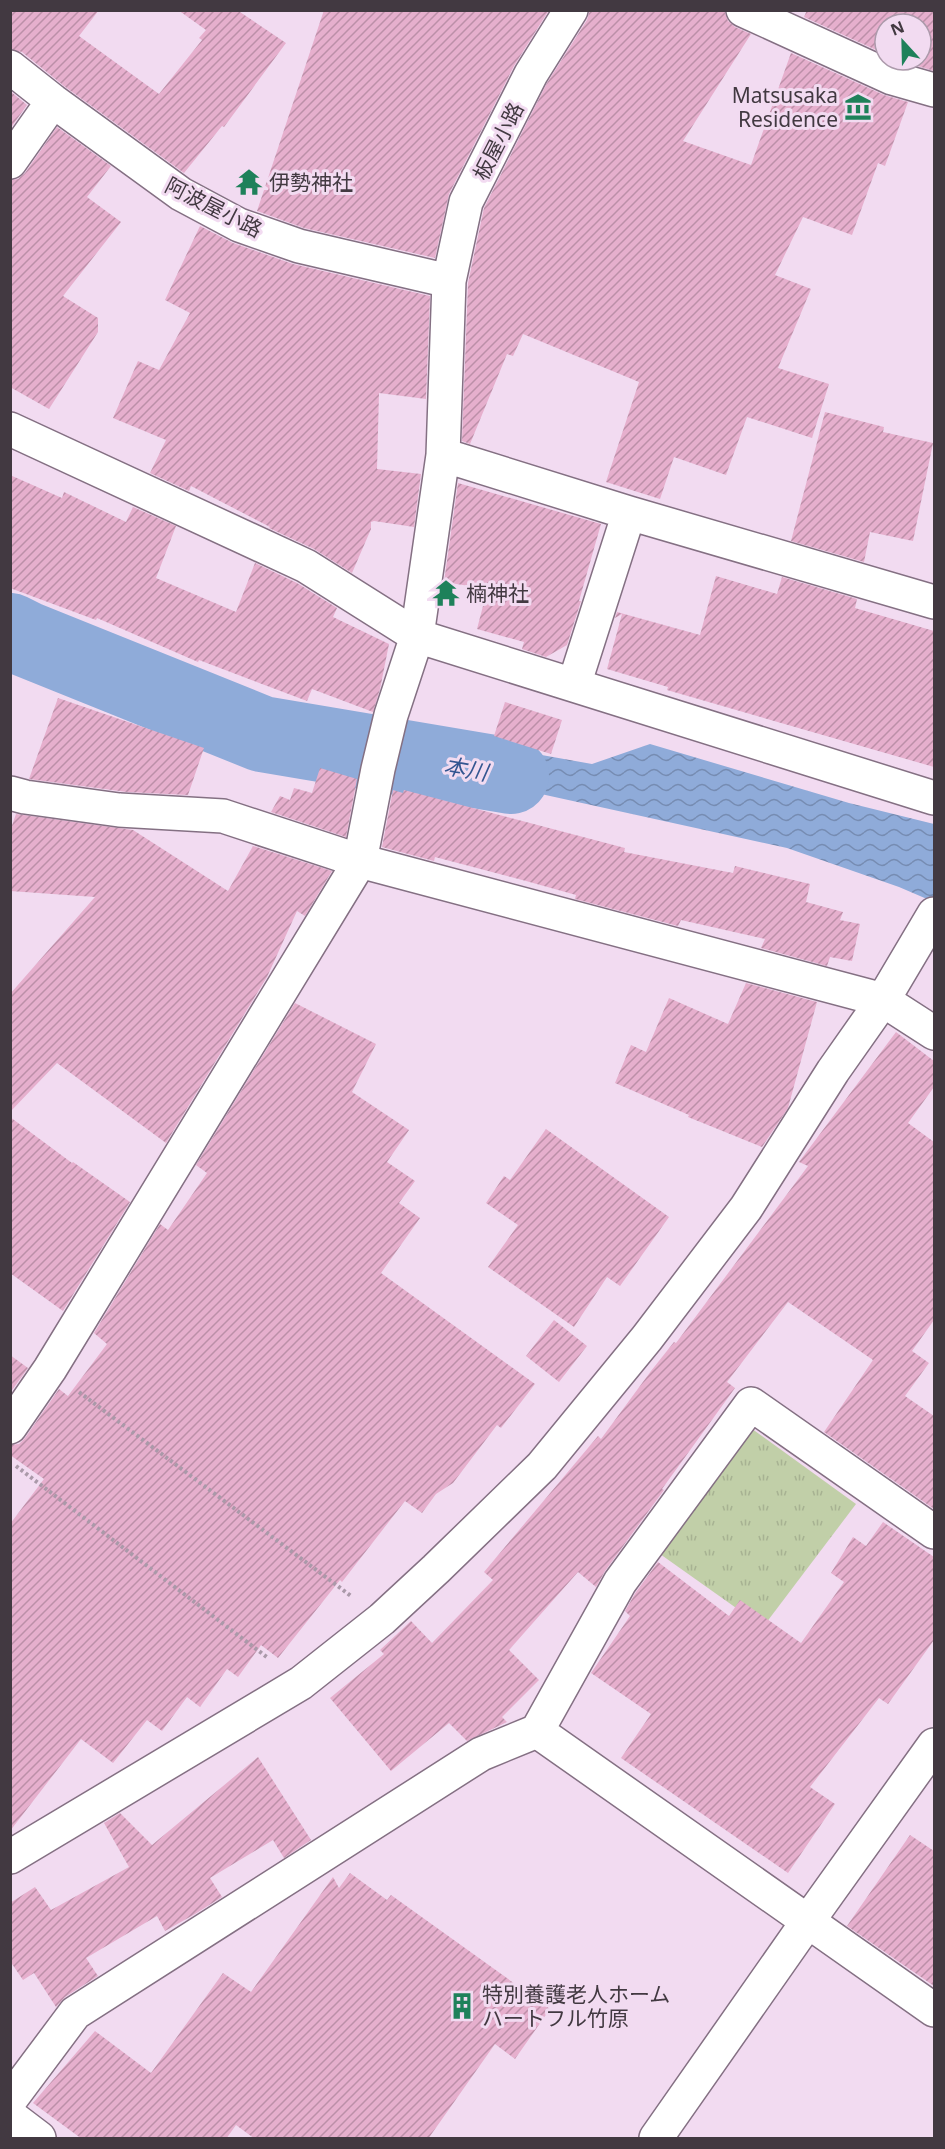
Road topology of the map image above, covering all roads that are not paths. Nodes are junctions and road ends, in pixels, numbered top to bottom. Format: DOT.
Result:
graph roads {
  1 [pos="571,10"];
  2 [pos="744,10"];
  3 [pos="10,67"];
  4 [pos="934,90"];
  5 [pos="53,101"];
  6 [pos="10,162"];
  7 [pos="449,281"];
  8 [pos="10,429"];
  9 [pos="443,455"];
  10 [pos="629,513"];
  11 [pos="934,602"];
  12 [pos="417,636"];
  13 [pos="574,685"];
  14 [pos="10,793"];
  15 [pos="934,798"];
  16 [pos="360,861"];
  17 [pos="934,916"];
  18 [pos="883,1000"];
  19 [pos="934,1033"];
  20 [pos="10,1427"];
  21 [pos="934,1532"];
  22 [pos="537,1731"];
  23 [pos="934,1745"];
  24 [pos="10,1857"];
  25 [pos="808,1921"];
  26 [pos="934,2010"];
  27 [pos="10,2100"];
  28 [pos="10,2116"];
  29 [pos="39,2139"];
  30 [pos="656,2139"];
  1 -- 7 [label="street, 板屋小路"];
  2 -- 4 [label="street"];
  3 -- 5 [label="street, 阿波屋小路"];
  5 -- 6 [label="street"];
  5 -- 7 [label="street, 阿波屋小路"];
  7 -- 9 [label="street, 板屋小路"];
  8 -- 12 [label="street"];
  9 -- 10 [label="street"];
  9 -- 12 [label="street, 板屋小路"];
  10 -- 11 [label="street"];
  10 -- 13 [label="street"];
  12 -- 13 [label="street"];
  12 -- 16 [label="street, 板屋小路"];
  13 -- 15 [label="street"];
  14 -- 16 [label="street"];
  16 -- 18 [label="street"];
  16 -- 20 [label="street"];
  17 -- 18 [label="street"];
  18 -- 19 [label="street"];
  18 -- 24 [label="street"];
  21 -- 22 [label="street"];
  22 -- 25 [label="street"];
  22 -- 27 [label="street"];
  23 -- 25 [label="street"];
  25 -- 26 [label="street"];
  25 -- 30 [label="street"];
  28 -- 29 [label="street"];
}
